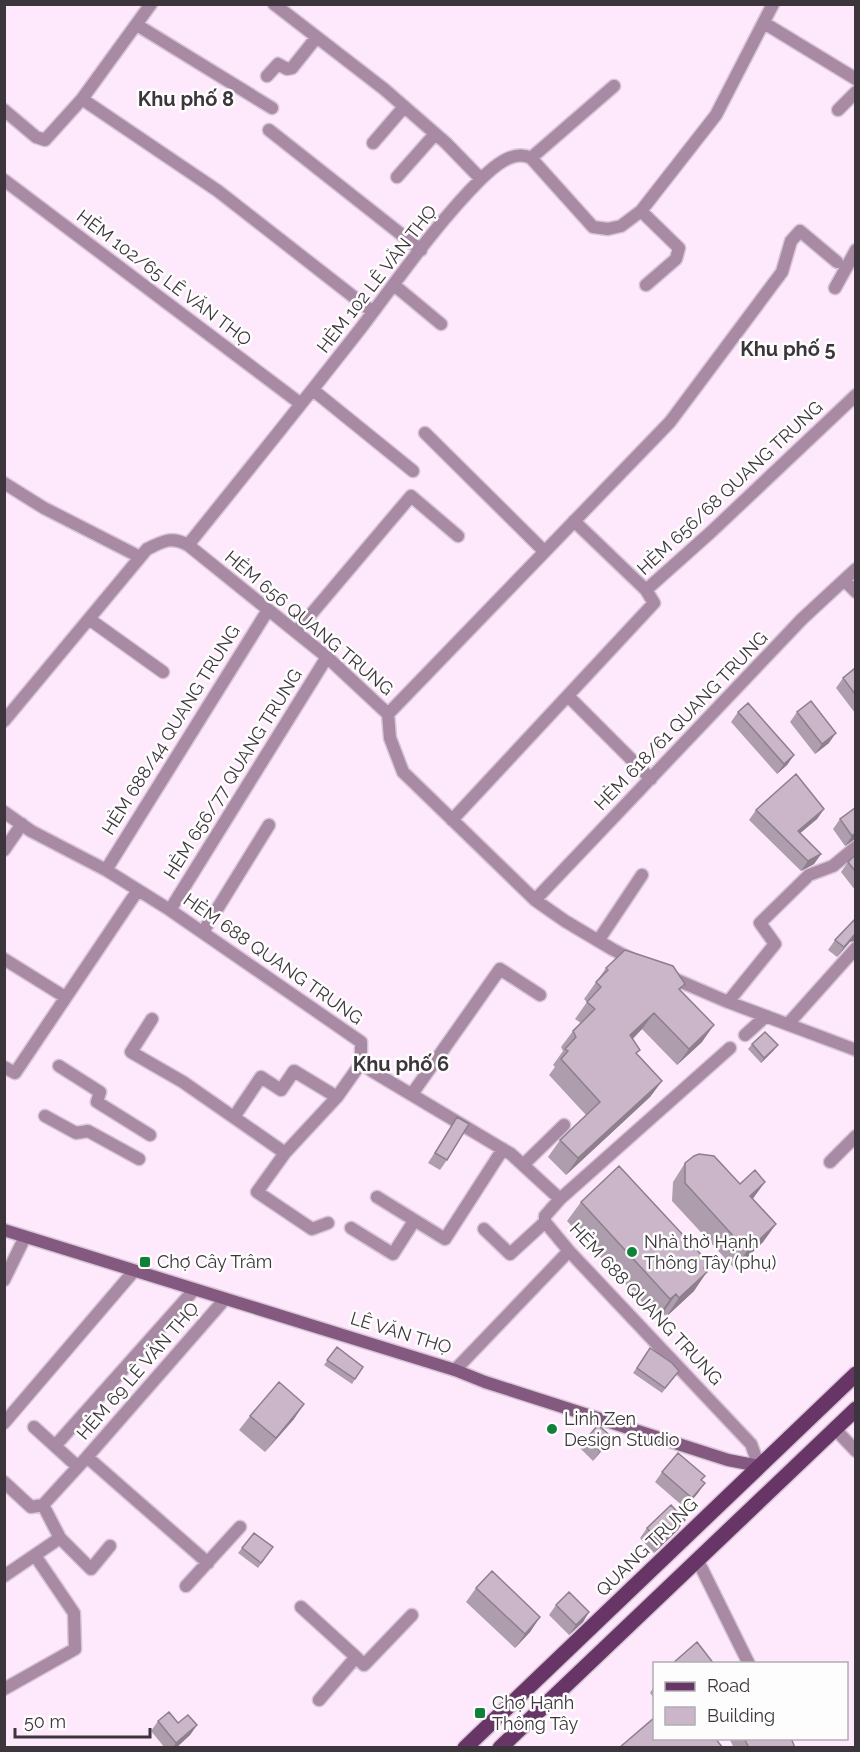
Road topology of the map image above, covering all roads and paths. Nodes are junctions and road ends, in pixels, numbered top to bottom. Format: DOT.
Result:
graph roads {
  1 [pos="151,4"];
  2 [pos="773,4"];
  3 [pos="283,7"];
  4 [pos="764,23"];
  5 [pos="137,25"];
  6 [pos="316,38"];
  7 [pos="267,76"];
  8 [pos="855,79"];
  9 [pos="614,86"];
  10 [pos="855,92"];
  11 [pos="82,99"];
  12 [pos="404,107"];
  13 [pos="272,108"];
  14 [pos="4,110"];
  15 [pos="838,110"];
  16 [pos="269,130"];
  17 [pos="435,134"];
  18 [pos="373,143"];
  19 [pos="531,158"];
  20 [pos="397,177"];
  21 [pos="481,178"];
  22 [pos="4,180"];
  23 [pos="641,211"];
  24 [pos="421,250"];
  25 [pos="855,250"];
  26 [pos="837,262"];
  27 [pos="394,285"];
  28 [pos="646,285"];
  29 [pos="835,288"];
  30 [pos="373,312"];
  31 [pos="441,324"];
  32 [pos="313,390"];
  33 [pos="855,395"];
  34 [pos="301,404"];
  35 [pos="424,433"];
  36 [pos="413,471"];
  37 [pos="4,483"];
  38 [pos="574,521"];
  39 [pos="458,536"];
  40 [pos="188,545"];
  41 [pos="544,551"];
  42 [pos="140,557"];
  43 [pos="855,569"];
  44 [pos="845,581"];
  45 [pos="646,590"];
  46 [pos="855,592"];
  47 [pos="268,610"];
  48 [pos="89,619"];
  49 [pos="296,632"];
  50 [pos="327,657"];
  51 [pos="164,672"];
  52 [pos="568,696"];
  53 [pos="388,714"];
  54 [pos="4,721"];
  55 [pos="651,779"];
  56 [pos="4,812"];
  57 [pos="452,820"];
  58 [pos="21,824"];
  59 [pos="269,825"];
  60 [pos="855,846"];
  61 [pos="4,850"];
  62 [pos="106,870"];
  63 [pos="642,875"];
  64 [pos="138,890"];
  65 [pos="535,900"];
  66 [pos="170,910"];
  67 [pos="204,932"];
  68 [pos="598,941"];
  69 [pos="855,948"];
  70 [pos="4,959"];
  71 [pos="642,964"];
  72 [pos="661,973"];
  73 [pos="540,995"];
  74 [pos="65,997"];
  75 [pos="728,1002"];
  76 [pos="766,1016"];
  77 [pos="152,1019"];
  78 [pos="788,1024"];
  79 [pos="745,1035"];
  80 [pos="730,1048"];
  81 [pos="855,1050"];
  82 [pos="361,1063"];
  83 [pos="59,1066"];
  84 [pos="4,1067"];
  85 [pos="412,1094"];
  86 [pos="337,1097"];
  87 [pos="45,1116"];
  88 [pos="234,1117"];
  89 [pos="564,1125"];
  90 [pos="150,1135"];
  91 [pos="855,1137"];
  92 [pos="503,1149"];
  93 [pos="285,1153"];
  94 [pos="139,1159"];
  95 [pos="830,1162"];
  96 [pos="523,1165"];
  97 [pos="377,1197"];
  98 [pos="560,1199"];
  99 [pos="414,1221"];
  100 [pos="545,1222"];
  101 [pos="328,1223"];
  102 [pos="351,1228"];
  103 [pos="484,1229"];
  104 [pos="4,1230"];
  105 [pos="25,1237"];
  106 [pos="569,1251"];
  107 [pos="134,1271"];
  108 [pos="4,1280"];
  109 [pos="194,1290"];
  110 [pos="225,1299"];
  111 [pos="455,1370"];
  112 [pos="855,1374"];
  113 [pos="855,1409"];
  114 [pos="4,1423"];
  115 [pos="34,1427"];
  116 [pos="834,1428"];
  117 [pos="55,1446"];
  118 [pos="855,1450"];
  119 [pos="87,1457"];
  120 [pos="759,1466"];
  121 [pos="78,1467"];
  122 [pos="784,1476"];
  123 [pos="4,1482"];
  124 [pos="42,1505"];
  125 [pos="240,1527"];
  126 [pos="60,1538"];
  127 [pos="110,1546"];
  128 [pos="36,1557"];
  129 [pos="697,1559"];
  130 [pos="208,1563"];
  131 [pos="4,1576"];
  132 [pos="186,1586"];
  133 [pos="301,1607"];
  134 [pos="412,1615"];
  135 [pos="356,1657"];
  136 [pos="748,1662"];
  137 [pos="4,1689"];
  138 [pos="319,1700"];
  139 [pos="465,1748"];
  140 [pos="500,1748"];
  1 -- 5 [label="street"];
  2 -- 4 [label="street"];
  3 -- 6 [label="street"];
  4 -- 8 [label="street"];
  4 -- 23 [label="street"];
  5 -- 11 [label="street"];
  5 -- 13 [label="street"];
  6 -- 7 [label="street"];
  6 -- 12 [label="street"];
  9 -- 19 [label="street"];
  10 -- 15 [label="street"];
  11 -- 14 [label="street"];
  11 -- 30 [label="street"];
  12 -- 17 [label="street"];
  12 -- 18 [label="street"];
  16 -- 24 [label="street"];
  17 -- 20 [label="street"];
  17 -- 21 [label="street"];
  19 -- 21 [label="street, HẺM 102 LÊ VĂN THỌ"];
  19 -- 23 [label="street"];
  21 -- 24 [label="street, HẺM 102 LÊ VĂN THỌ"];
  22 -- 34 [label="street, HẺM 102/65 LÊ VĂN THỌ"];
  23 -- 28 [label="street"];
  24 -- 27 [label="street, HẺM 102 LÊ VĂN THỌ"];
  25 -- 29 [label="street"];
  26 -- 38 [label="street"];
  27 -- 30 [label="street, HẺM 102 LÊ VĂN THỌ"];
  27 -- 31 [label="street"];
  30 -- 32 [label="street, HẺM 102 LÊ VĂN THỌ"];
  32 -- 34 [label="street, HẺM 102 LÊ VĂN THỌ"];
  32 -- 36 [label="street"];
  33 -- 45 [label="street, HẺM 656/68 QUANG TRUNG"];
  34 -- 40 [label="street, HẺM 102 LÊ VĂN THỌ"];
  35 -- 41 [label="street"];
  37 -- 42 [label="street"];
  38 -- 41 [label="street"];
  38 -- 45 [label="street"];
  39 -- 49 [label="street"];
  40 -- 42 [label="street"];
  40 -- 47 [label="street, HẺM 656 QUANG TRUNG"];
  41 -- 53 [label="street"];
  42 -- 48 [label="street"];
  43 -- 44 [label="street, HẺM 618/61 QUANG TRUNG"];
  44 -- 46 [label="street"];
  44 -- 55 [label="street, HẺM 618/61 QUANG TRUNG"];
  45 -- 52 [label="street, HẺM 656/68 QUANG TRUNG"];
  47 -- 49 [label="street, HẺM 656 QUANG TRUNG"];
  47 -- 62 [label="street, HẺM 688/44 QUANG TRUNG"];
  48 -- 51 [label="street"];
  48 -- 54 [label="street"];
  49 -- 50 [label="street, HẺM 656 QUANG TRUNG"];
  50 -- 53 [label="street, HẺM 656 QUANG TRUNG"];
  50 -- 66 [label="street, HẺM 656/77 QUANG TRUNG"];
  52 -- 55 [label="street"];
  52 -- 57 [label="street, HẺM 656/68 QUANG TRUNG"];
  53 -- 57 [label="street, HẺM 656 QUANG TRUNG"];
  55 -- 65 [label="street, HẺM 618/61 QUANG TRUNG"];
  56 -- 58 [label="street, HẺM 688 QUANG TRUNG"];
  57 -- 65 [label="street, HẺM 656 QUANG TRUNG"];
  58 -- 61 [label="street"];
  58 -- 62 [label="street, HẺM 688 QUANG TRUNG"];
  59 -- 67 [label="street"];
  60 -- 75 [label="street"];
  62 -- 64 [label="street, HẺM 688 QUANG TRUNG"];
  63 -- 68 [label="street"];
  64 -- 66 [label="street, HẺM 688 QUANG TRUNG"];
  64 -- 74 [label="street"];
  65 -- 68 [label="street, HẺM 656 QUANG TRUNG"];
  66 -- 67 [label="street, HẺM 688 QUANG TRUNG"];
  67 -- 82 [label="street, HẺM 688 QUANG TRUNG"];
  68 -- 71 [label="street, HẺM 656 QUANG TRUNG"];
  69 -- 78 [label="street"];
  70 -- 74 [label="street"];
  72 -- 75 [label="street"];
  73 -- 85 [label="street"];
  74 -- 84 [label="street"];
  75 -- 76 [label="street"];
  76 -- 78 [label="street"];
  76 -- 79 [label="street"];
  77 -- 88 [label="street"];
  78 -- 81 [label="street"];
  80 -- 98 [label="street, HẺM 688 QUANG TRUNG"];
  82 -- 85 [label="street"];
  82 -- 86 [label="street"];
  83 -- 90 [label="street"];
  85 -- 92 [label="street"];
  86 -- 88 [label="street"];
  86 -- 93 [label="street"];
  87 -- 94 [label="street"];
  88 -- 93 [label="street"];
  89 -- 96 [label="street"];
  91 -- 95 [label="street"];
  92 -- 96 [label="street"];
  92 -- 99 [label="street"];
  93 -- 101 [label="street"];
  96 -- 98 [label="street"];
  97 -- 99 [label="street"];
  98 -- 100 [label="street, HẺM 688 QUANG TRUNG"];
  99 -- 102 [label="street"];
  100 -- 103 [label="street"];
  100 -- 106 [label="street, HẺM 688 QUANG TRUNG"];
  104 -- 105 [label="main road, LÊ VĂN THỌ"];
  105 -- 107 [label="main road, LÊ VĂN THỌ"];
  105 -- 108 [label="street"];
  106 -- 111 [label="street"];
  106 -- 120 [label="street, HẺM 688 QUANG TRUNG"];
  107 -- 109 [label="main road, LÊ VĂN THỌ"];
  107 -- 114 [label="street"];
  109 -- 110 [label="main road, LÊ VĂN THỌ"];
  109 -- 117 [label="street, HẺM 69 LÊ VĂN THỌ"];
  110 -- 111 [label="main road, LÊ VĂN THỌ"];
  110 -- 119 [label="street, HẺM 69 LÊ VĂN THỌ"];
  111 -- 120 [label="main road, LÊ VĂN THỌ"];
  112 -- 120 [label="main road, QUANG TRUNG"];
  113 -- 116 [label="main road"];
  115 -- 117 [label="street, HẺM 69 LÊ VĂN THỌ"];
  116 -- 118 [label="street"];
  116 -- 122 [label="main road"];
  117 -- 121 [label="street, HẺM 69 LÊ VĂN THỌ"];
  119 -- 121 [label="street, HẺM 69 LÊ VĂN THỌ"];
  119 -- 130 [label="street"];
  120 -- 122 [label="main road, LÊ VĂN THỌ"];
  120 -- 139 [label="main road, QUANG TRUNG"];
  121 -- 124 [label="street, HẺM 69 LÊ VĂN THỌ"];
  122 -- 129 [label="main road"];
  123 -- 124 [label="street"];
  124 -- 126 [label="street"];
  125 -- 130 [label="street"];
  126 -- 127 [label="street"];
  126 -- 128 [label="street"];
  128 -- 131 [label="street"];
  128 -- 137 [label="street"];
  129 -- 136 [label="street"];
  129 -- 140 [label="main road"];
  130 -- 132 [label="street"];
  133 -- 135 [label="street"];
  134 -- 135 [label="street"];
  135 -- 138 [label="street"];
}
